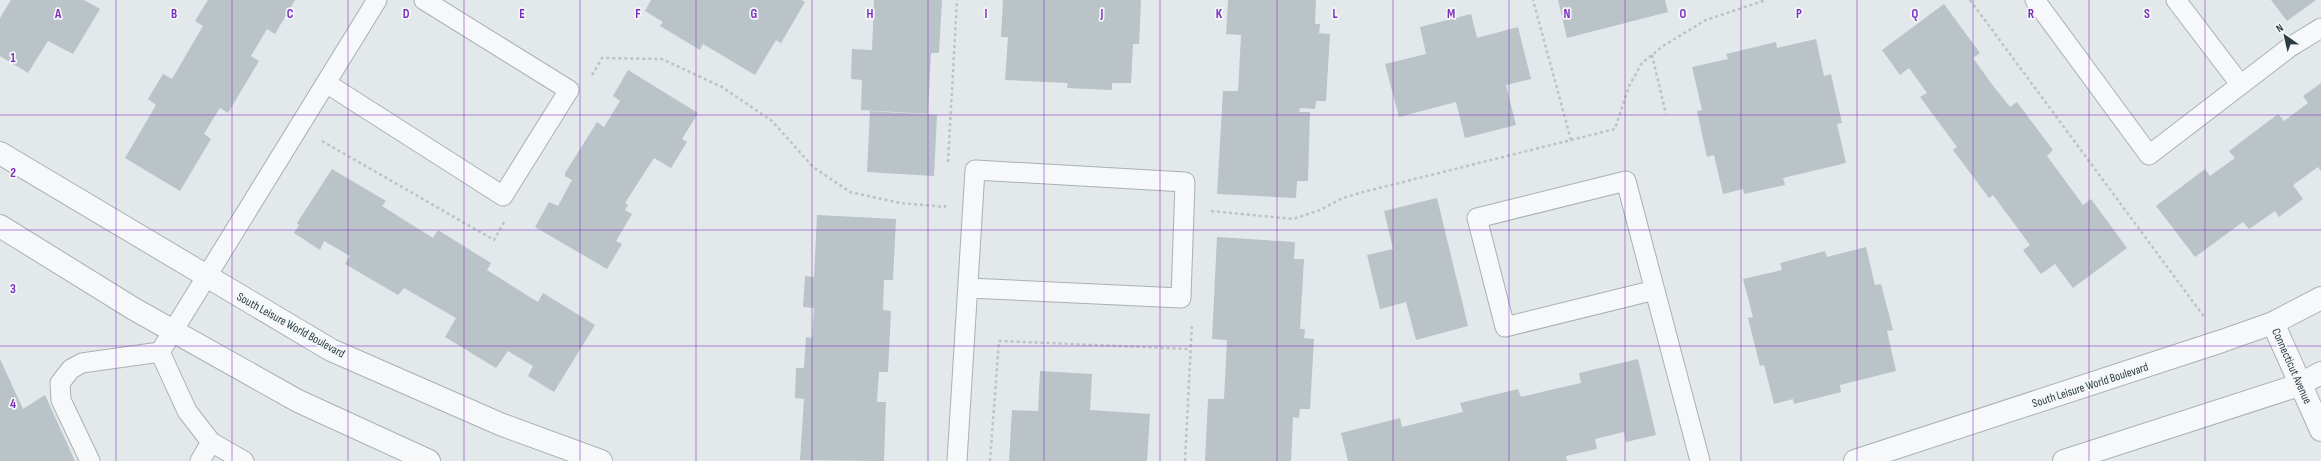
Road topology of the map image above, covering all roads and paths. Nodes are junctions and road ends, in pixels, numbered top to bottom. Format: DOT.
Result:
graph roads {
  1 [pos="378,0"];
  2 [pos="424,0"];
  3 [pos="957,0"];
  4 [pos="1532,0"];
  5 [pos="1766,0"];
  6 [pos="1970,0"];
  7 [pos="2034,0"];
  8 [pos="2176,0"];
  9 [pos="2321,28"];
  10 [pos="1652,55"];
  11 [pos="590,78"];
  12 [pos="326,83"];
  13 [pos="2240,84"];
  14 [pos="1666,114"];
  15 [pos="299,128"];
  16 [pos="1571,140"];
  17 [pos="0,153"];
  18 [pos="948,168"];
  19 [pos="945,199"];
  20 [pos="1204,210"];
  21 [pos="506,220"];
  22 [pos="0,226"];
  23 [pos="206,276"];
  24 [pos="968,288"];
  25 [pos="1655,290"];
  26 [pos="2321,298"];
  27 [pos="1192,318"];
  28 [pos="2273,323"];
  29 [pos="173,330"];
  30 [pos="2222,341"];
  31 [pos="1190,349"];
  32 [pos="160,352"];
  33 [pos="2321,373"];
  34 [pos="2299,385"];
  35 [pos="2321,430"];
  36 [pos="211,442"];
  37 [pos="90,461"];
  38 [pos="200,461"];
  39 [pos="244,461"];
  40 [pos="429,461"];
  41 [pos="601,461"];
  42 [pos="957,461"];
  43 [pos="990,461"];
  44 [pos="1185,461"];
  45 [pos="1700,461"];
  46 [pos="1855,461"];
  47 [pos="2064,461"];
  1 -- 12 [label="lane"];
  2 -- 12 [label="lane"];
  3 -- 18 [label="path"];
  4 -- 16 [label="path"];
  5 -- 10 [label="path"];
  6 -- 30 [label="path"];
  7 -- 13 [label="lane"];
  8 -- 13 [label="lane"];
  9 -- 13 [label="lane"];
  10 -- 14 [label="path"];
  10 -- 16 [label="path"];
  11 -- 19 [label="path"];
  12 -- 15 [label="lane"];
  15 -- 21 [label="path"];
  15 -- 23 [label="lane"];
  16 -- 20 [label="path"];
  17 -- 23 [label="street, South Leisure World Boulevard"];
  22 -- 29 [label="street"];
  23 -- 29 [label="lane"];
  23 -- 41 [label="street, South Leisure World Boulevard"];
  24 -- 24 [label="lane"];
  24 -- 42 [label="lane"];
  25 -- 25 [label="lane"];
  25 -- 45 [label="lane"];
  26 -- 28 [label="street, South Leisure World Boulevard"];
  27 -- 31 [label="path"];
  28 -- 30 [label="street, South Leisure World Boulevard"];
  28 -- 34 [label="street, Connecticut Avenue"];
  29 -- 32 [label="lane"];
  29 -- 40 [label="street"];
  30 -- 46 [label="street, South Leisure World Boulevard"];
  31 -- 43 [label="path"];
  31 -- 44 [label="path"];
  32 -- 36 [label="lane"];
  32 -- 37 [label="lane"];
  33 -- 34 [label="street"];
  34 -- 35 [label="street, Connecticut Avenue"];
  34 -- 47 [label="street"];
  36 -- 38 [label="lane"];
  36 -- 39 [label="lane"];
}
